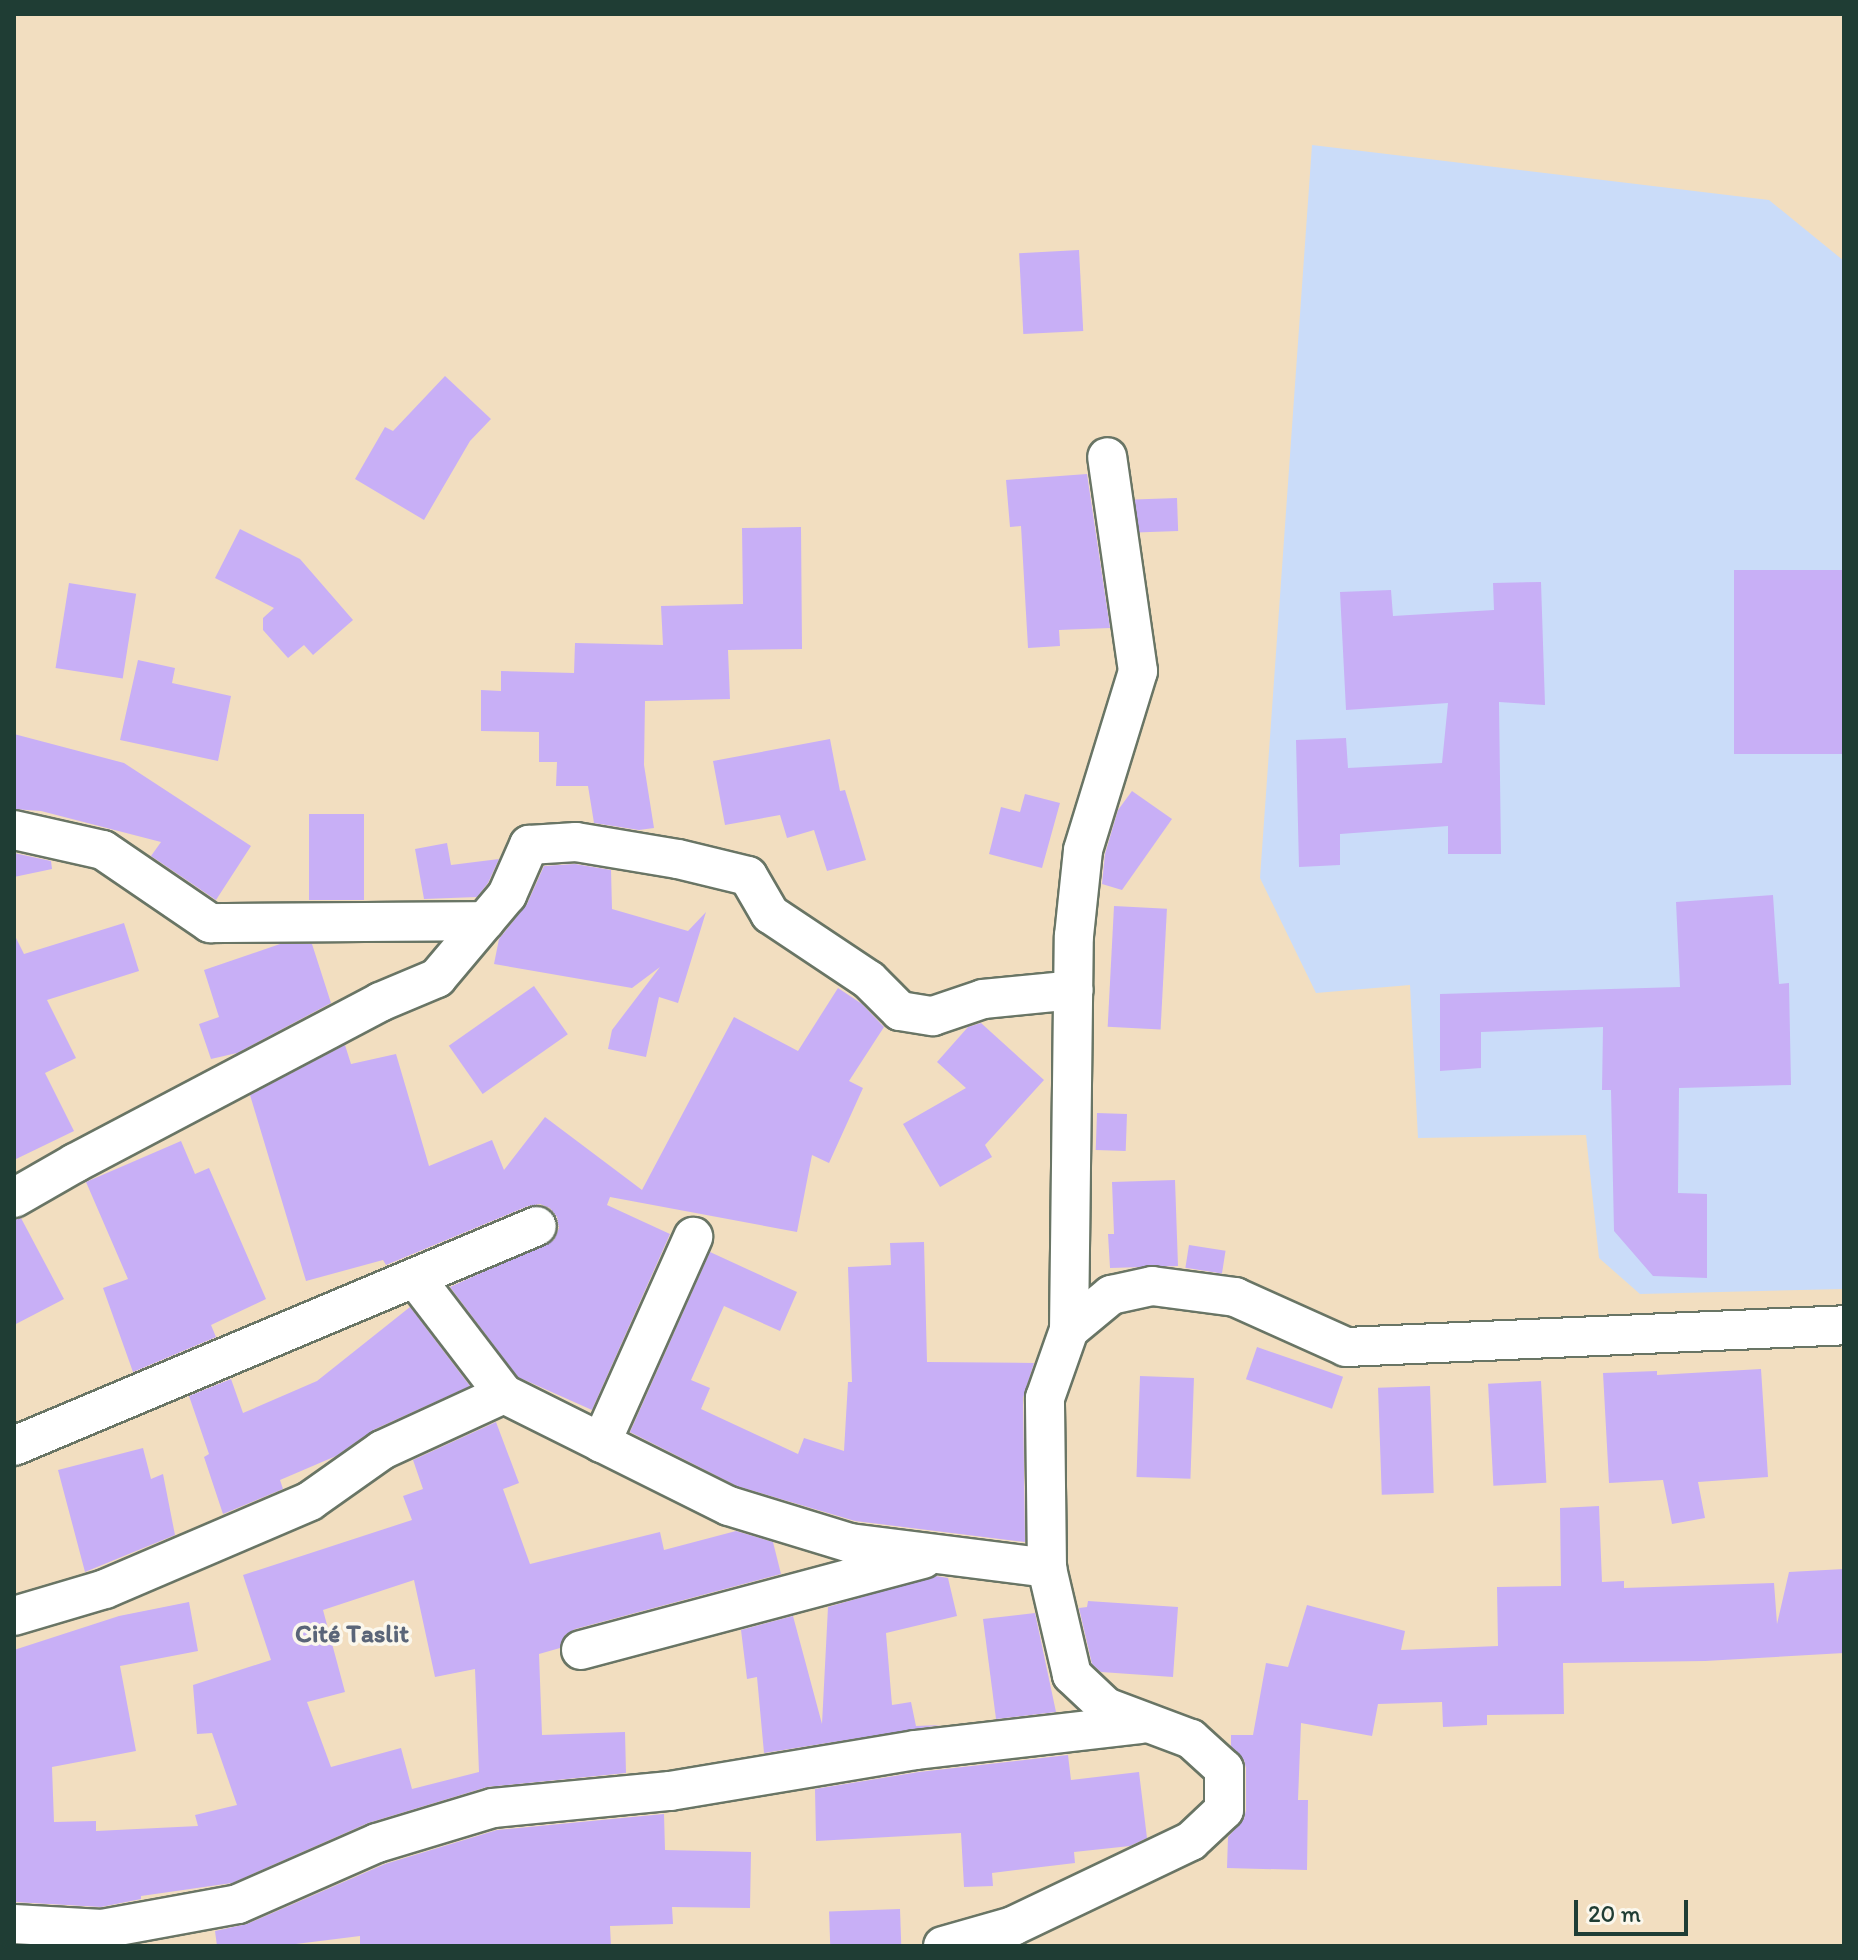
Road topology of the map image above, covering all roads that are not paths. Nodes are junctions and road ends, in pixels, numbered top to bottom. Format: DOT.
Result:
graph roads {
  1 [pos="1107,457"];
  2 [pos="14,830"];
  3 [pos="485,921"];
  4 [pos="1074,990"];
  5 [pos="14,1198"];
  6 [pos="537,1226"];
  7 [pos="693,1237"];
  8 [pos="416,1279"];
  9 [pos="1844,1325"];
  10 [pos="1069,1330"];
  11 [pos="504,1394"];
  12 [pos="601,1443"];
  13 [pos="14,1446"];
  14 [pos="939,1554"];
  15 [pos="1047,1568"];
  16 [pos="14,1616"];
  17 [pos="581,1650"];
  18 [pos="1149,1723"];
  19 [pos="14,1924"];
  20 [pos="943,1946"];
  1 -- 4 [label="street"];
  2 -- 3 [label="street"];
  3 -- 4 [label="street"];
  3 -- 5 [label="street"];
  4 -- 10 [label="street"];
  6 -- 8 [label="street"];
  7 -- 12 [label="street"];
  8 -- 11 [label="street"];
  8 -- 13 [label="street"];
  9 -- 10 [label="street"];
  10 -- 15 [label="street"];
  11 -- 12 [label="street"];
  11 -- 16 [label="street"];
  12 -- 14 [label="street"];
  14 -- 15 [label="street"];
  14 -- 17 [label="street"];
  15 -- 18 [label="street"];
  18 -- 19 [label="street"];
  18 -- 20 [label="street"];
}
